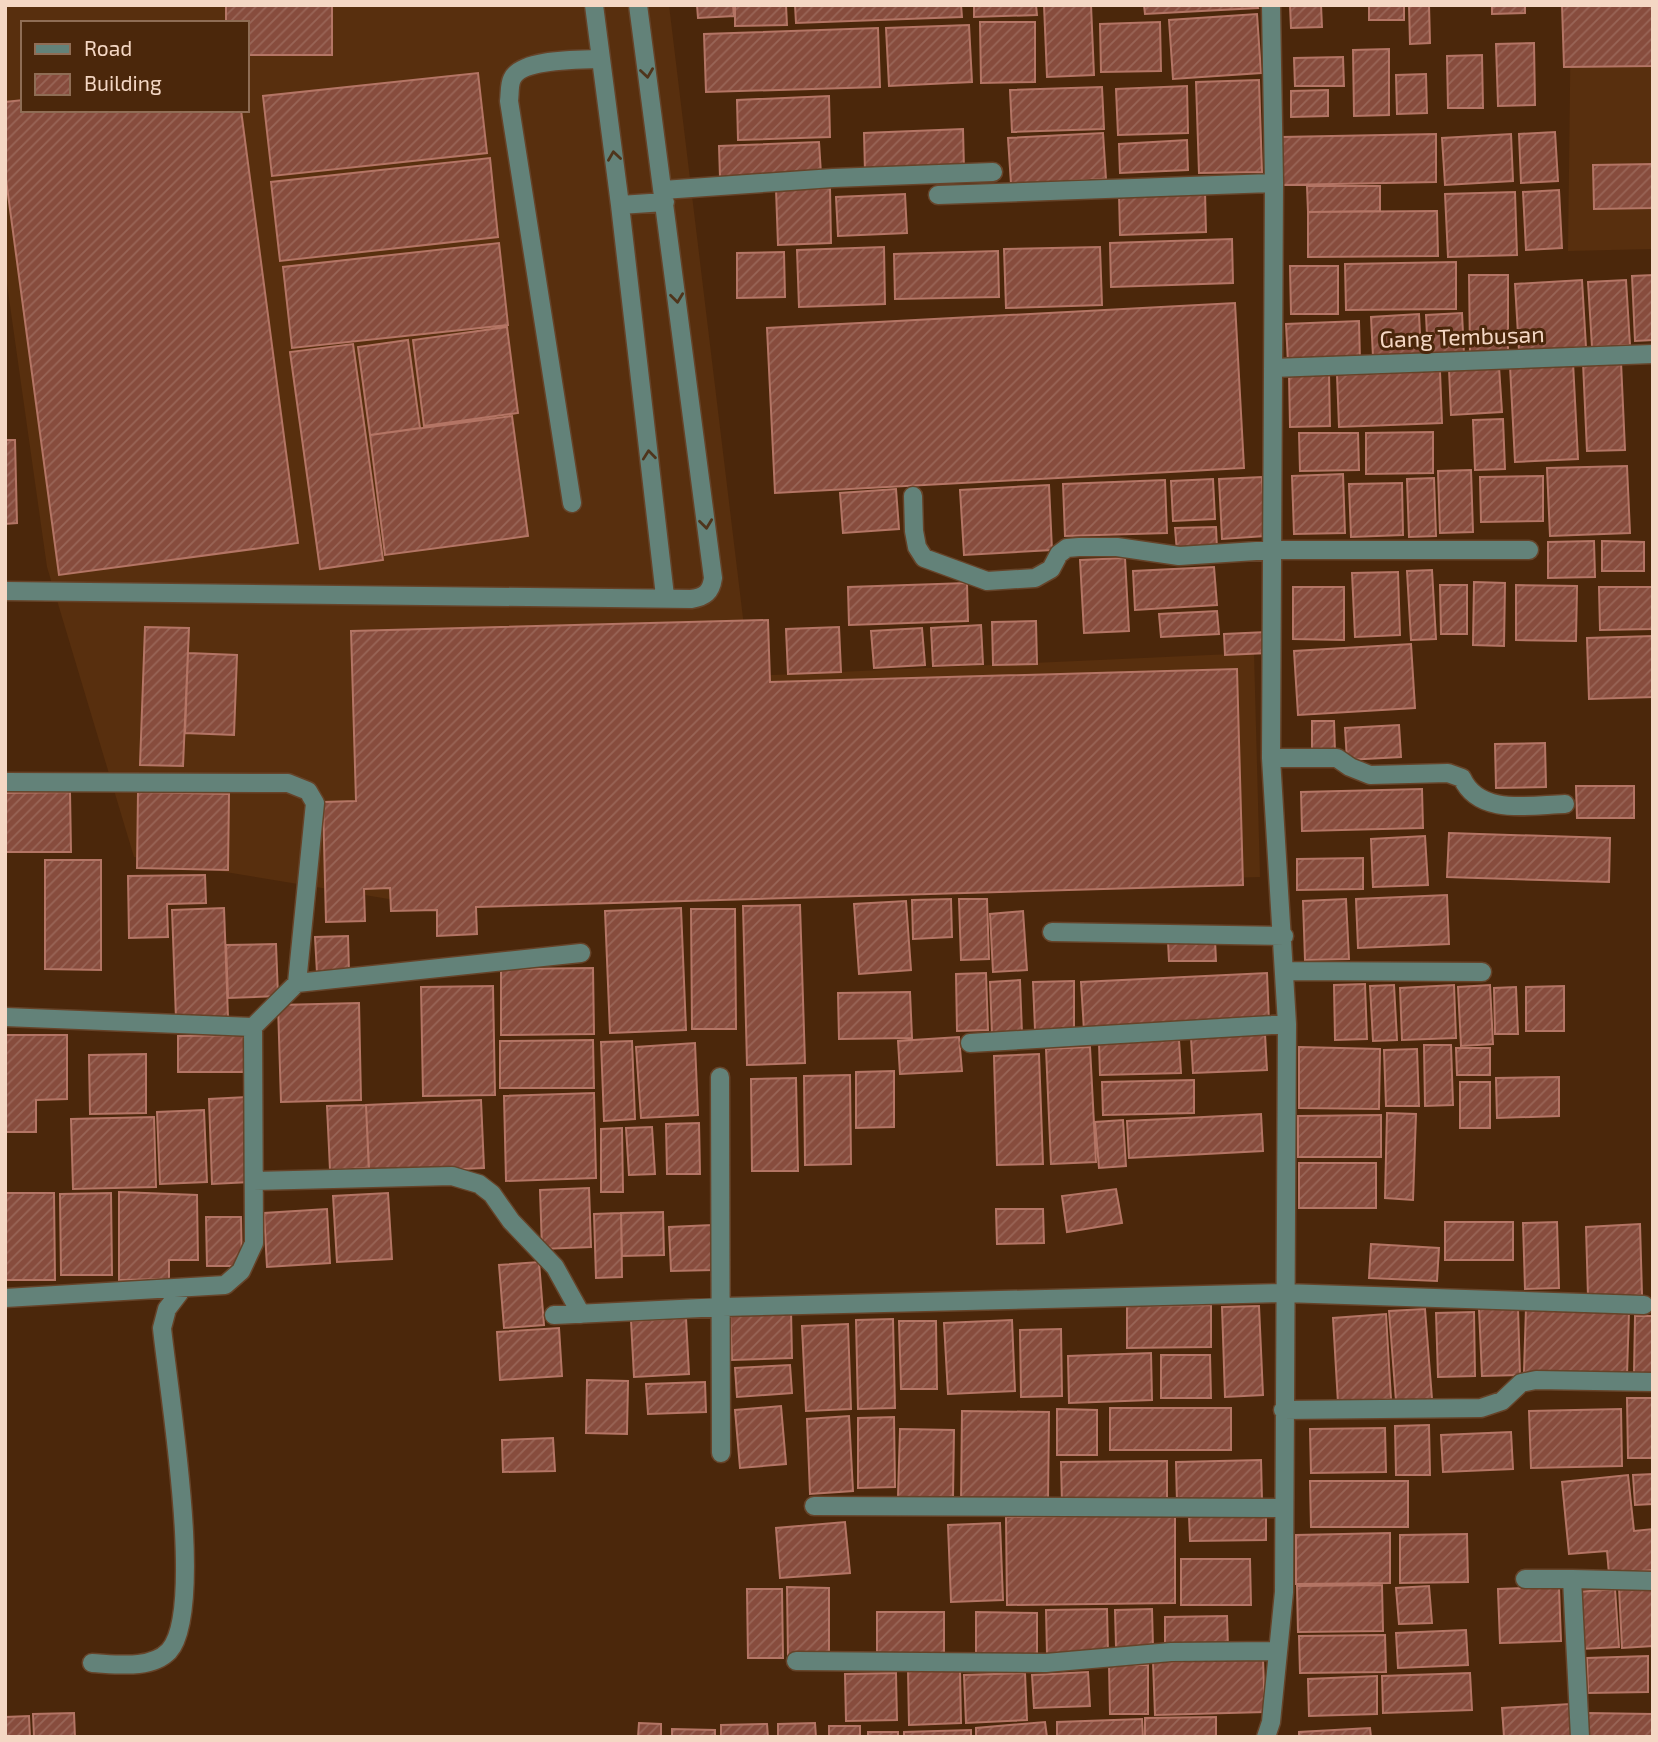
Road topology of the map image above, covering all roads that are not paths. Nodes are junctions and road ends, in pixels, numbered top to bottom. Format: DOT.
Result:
graph roads {
  1 [pos="594,5"];
  2 [pos="638,5"];
  3 [pos="1271,5"];
  4 [pos="601,59"];
  5 [pos="993,172"];
  6 [pos="1274,183"];
  7 [pos="938,195"];
  8 [pos="664,196"];
  9 [pos="620,205"];
  10 [pos="1653,354"];
  11 [pos="1273,368"];
  12 [pos="913,496"];
  13 [pos="572,503"];
  14 [pos="1272,550"];
  15 [pos="1529,550"];
  16 [pos="5,592"];
  17 [pos="665,596"];
  18 [pos="1271,758"];
  19 [pos="5,782"];
  20 [pos="1565,804"];
  21 [pos="1052,932"];
  22 [pos="1284,936"];
  23 [pos="581,953"];
  24 [pos="1286,971"];
  25 [pos="1482,972"];
  26 [pos="297,983"];
  27 [pos="5,1017"];
  28 [pos="1287,1024"];
  29 [pos="253,1027"];
  30 [pos="970,1043"];
  31 [pos="720,1077"];
  32 [pos="254,1181"];
  33 [pos="183,1287"];
  34 [pos="1284,1293"];
  35 [pos="5,1298"];
  36 [pos="1644,1305"];
  37 [pos="722,1307"];
  38 [pos="581,1314"];
  39 [pos="554,1315"];
  40 [pos="1653,1382"];
  41 [pos="1283,1410"];
  42 [pos="721,1453"];
  43 [pos="814,1506"];
  44 [pos="1284,1508"];
  45 [pos="1525,1579"];
  46 [pos="1572,1579"];
  47 [pos="1653,1581"];
  48 [pos="1278,1651"];
  49 [pos="796,1661"];
  50 [pos="92,1663"];
  51 [pos="1266,1737"];
  52 [pos="1580,1737"];
  1 -- 4 [label="street"];
  2 -- 8 [label="street, one-way"];
  3 -- 6 [label="street"];
  9 -- 4 [label="street, one-way"];
  4 -- 13 [label="street"];
  5 -- 8 [label="street"];
  6 -- 7 [label="street"];
  6 -- 11 [label="street"];
  8 -- 9 [label="street"];
  8 -- 17 [label="street, one-way"];
  17 -- 9 [label="street, one-way"];
  10 -- 11 [label="street, Gang Tembusan"];
  11 -- 14 [label="street"];
  12 -- 14 [label="street"];
  14 -- 15 [label="street"];
  14 -- 18 [label="street"];
  16 -- 17 [label="street"];
  18 -- 20 [label="street"];
  18 -- 22 [label="street"];
  19 -- 26 [label="street"];
  21 -- 22 [label="street"];
  22 -- 24 [label="street"];
  23 -- 26 [label="street"];
  24 -- 25 [label="street"];
  24 -- 28 [label="street"];
  26 -- 29 [label="street"];
  27 -- 29 [label="street"];
  28 -- 30 [label="street"];
  28 -- 34 [label="street"];
  29 -- 32 [label="street"];
  31 -- 37 [label="street"];
  32 -- 33 [label="street"];
  32 -- 38 [label="street"];
  33 -- 35 [label="street"];
  33 -- 50 [label="street"];
  34 -- 36 [label="street"];
  34 -- 37 [label="street"];
  34 -- 41 [label="street"];
  37 -- 38 [label="street"];
  37 -- 42 [label="street"];
  38 -- 39 [label="street"];
  40 -- 41 [label="street"];
  41 -- 44 [label="street"];
  43 -- 44 [label="street"];
  44 -- 48 [label="street"];
  45 -- 46 [label="street"];
  46 -- 47 [label="street"];
  46 -- 52 [label="street"];
  48 -- 49 [label="street"];
  48 -- 51 [label="street"];
}
